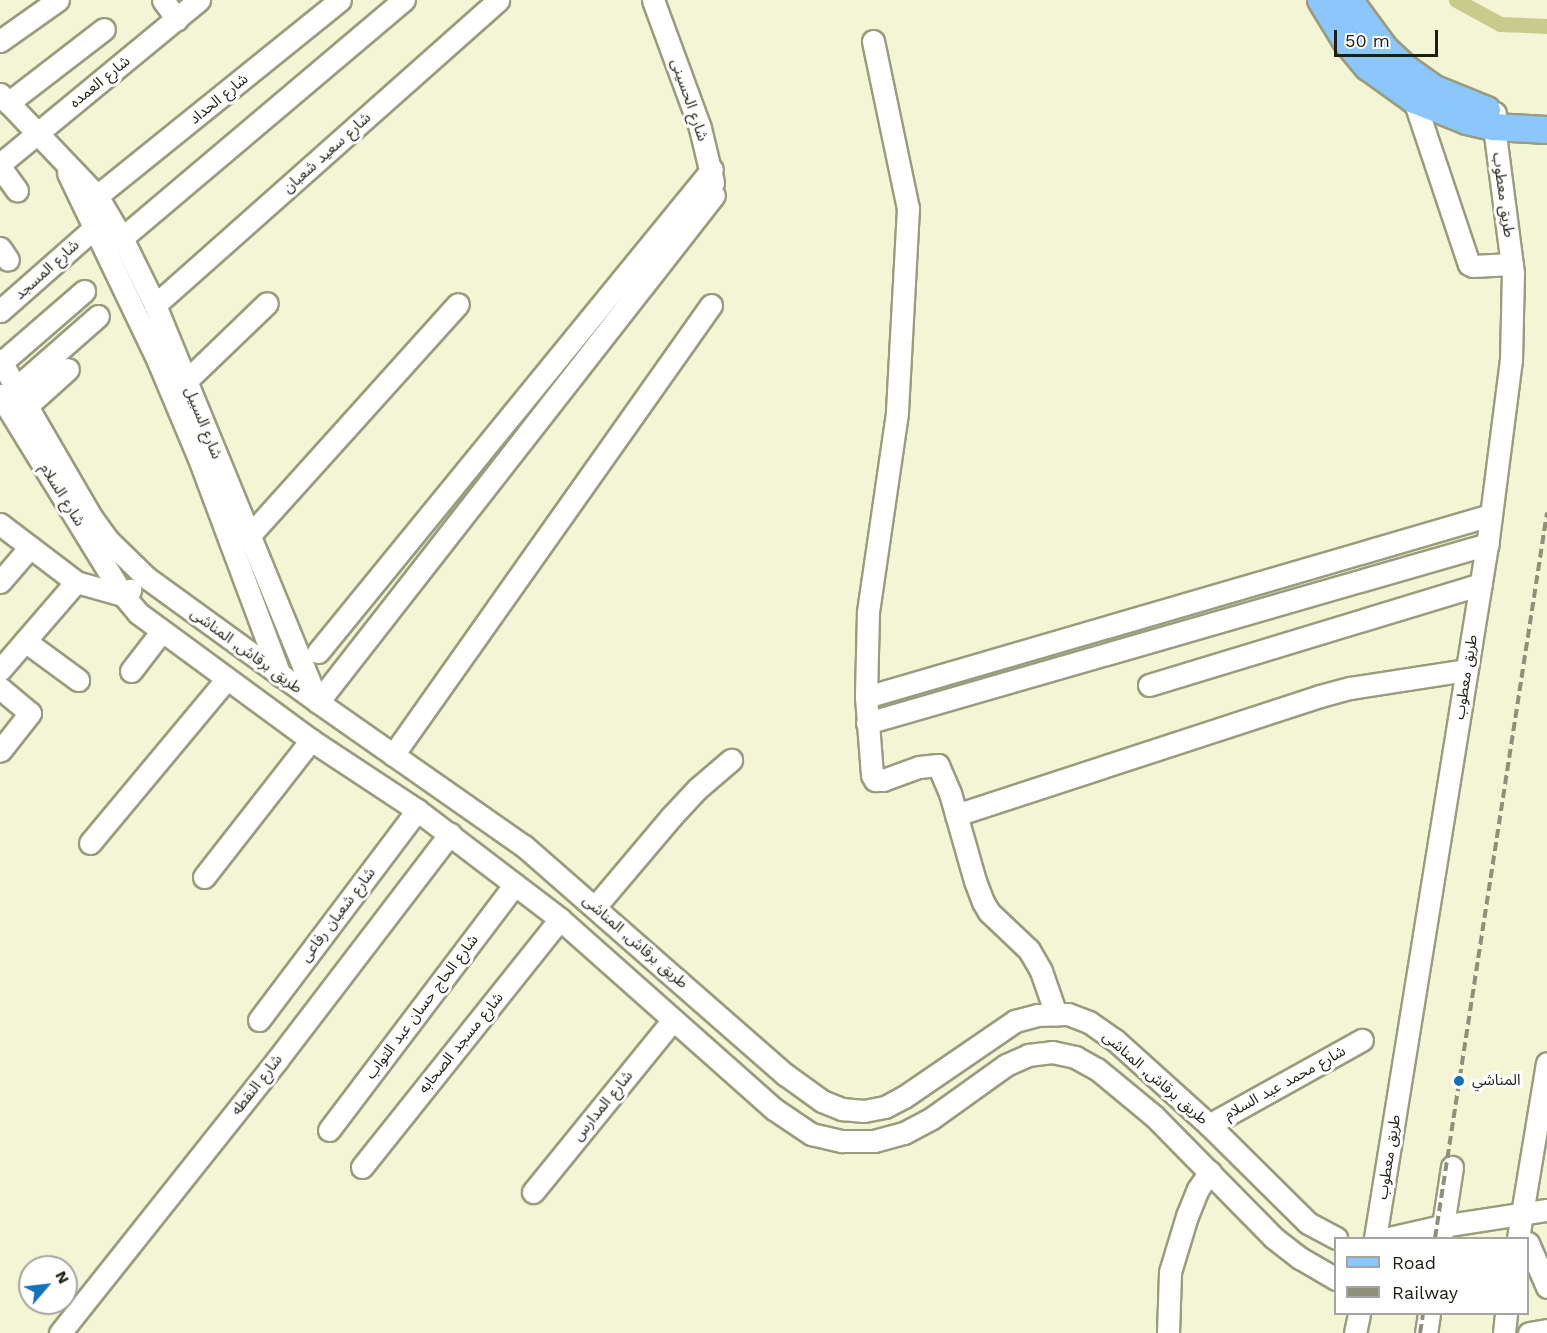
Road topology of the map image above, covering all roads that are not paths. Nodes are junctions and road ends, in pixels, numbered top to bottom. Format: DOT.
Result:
graph roads {
  1 [pos="58,0"];
  2 [pos="163,0"];
  3 [pos="199,0"];
  4 [pos="340,0"];
  5 [pos="404,0"];
  6 [pos="498,0"];
  7 [pos="653,0"];
  8 [pos="1321,0"];
  9 [pos="1349,0"];
  10 [pos="177,19"];
  11 [pos="104,29"];
  12 [pos="873,40"];
  13 [pos="0,41"];
  14 [pos="1414,100"];
  15 [pos="6,106"];
  16 [pos="1495,120"];
  17 [pos="1536,123"];
  18 [pos="37,133"];
  19 [pos="62,159"];
  20 [pos="0,166"];
  21 [pos="712,168"];
  22 [pos="16,190"];
  23 [pos="97,196"];
  24 [pos="94,228"];
  25 [pos="122,238"];
  26 [pos="1512,264"];
  27 [pos="84,291"];
  28 [pos="267,303"];
  29 [pos="458,304"];
  30 [pos="155,305"];
  31 [pos="711,305"];
  32 [pos="0,311"];
  33 [pos="98,316"];
  34 [pos="1,362"];
  35 [pos="68,369"];
  36 [pos="186,381"];
  37 [pos="8,391"];
  38 [pos="27,406"];
  39 [pos="1491,514"];
  40 [pos="0,524"];
  41 [pos="249,536"];
  42 [pos="1488,544"];
  43 [pos="30,547"];
  44 [pos="147,578"];
  45 [pos="0,582"];
  46 [pos="76,582"];
  47 [pos="1481,584"];
  48 [pos="123,594"];
  49 [pos="160,632"];
  50 [pos="25,641"];
  51 [pos="318,652"];
  52 [pos="0,670"];
  53 [pos="1467,670"];
  54 [pos="131,671"];
  55 [pos="280,675"];
  56 [pos="78,680"];
  57 [pos="226,680"];
  58 [pos="1149,685"];
  59 [pos="0,688"];
  60 [pos="866,697"];
  61 [pos="318,702"];
  62 [pos="867,723"];
  63 [pos="310,740"];
  64 [pos="0,751"];
  65 [pos="393,755"];
  66 [pos="731,760"];
  67 [pos="417,810"];
  68 [pos="956,815"];
  69 [pos="450,834"];
  70 [pos="90,843"];
  71 [pos="204,878"];
  72 [pos="515,884"];
  73 [pos="595,907"];
  74 [pos="560,919"];
  75 [pos="1056,1014"];
  76 [pos="259,1020"];
  77 [pos="673,1020"];
  78 [pos="1362,1040"];
  79 [pos="1547,1063"];
  80 [pos="786,1075"];
  81 [pos="764,1101"];
  82 [pos="1209,1125"];
  83 [pos="328,1130"];
  84 [pos="362,1167"];
  85 [pos="1452,1167"];
  86 [pos="1210,1172"];
  87 [pos="533,1192"];
  88 [pos="1547,1210"];
  89 [pos="1441,1232"];
  90 [pos="1523,1232"];
  91 [pos="1375,1237"];
  92 [pos="1394,1237"];
  93 [pos="1334,1238"];
  94 [pos="1529,1246"];
  95 [pos="1334,1278"];
  96 [pos="1547,1287"];
  97 [pos="1359,1315"];
  98 [pos="1429,1315"];
  99 [pos="1506,1315"];
  100 [pos="1547,1330"];
  101 [pos="60,1333"];
  102 [pos="1168,1333"];
  103 [pos="1355,1333"];
  104 [pos="1426,1333"];
  105 [pos="1504,1333"];
  106 [pos="1529,1333"];
  1 -- 13 [label="street"];
  2 -- 10 [label="street"];
  3 -- 10 [label="street, شارع العمده"];
  4 -- 23 [label="street, شارع الحداد"];
  5 -- 25 [label="street"];
  6 -- 30 [label="street, شارع سعيد شعبان"];
  7 -- 21 [label="street, شارع الحسينى"];
  8 -- 14 [label="main road"];
  9 -- 16 [label="main road"];
  10 -- 18 [label="street, شارع العمده"];
  11 -- 15 [label="street"];
  12 -- 60 [label="street"];
  14 -- 16 [label="main road"];
  14 -- 26 [label="street"];
  15 -- 18 [label="street, شارع السبيل"];
  16 -- 17 [label="main road"];
  16 -- 26 [label="street, طريق معطوب"];
  18 -- 19 [label="street, شارع السبيل"];
  18 -- 20 [label="street, شارع العمده"];
  19 -- 23 [label="street, شارع السبيل"];
  19 -- 24 [label="street, شارع السبيل"];
  20 -- 22 [label="street"];
  21 -- 51 [label="street"];
  21 -- 61 [label="street, شارع الحسينى"];
  23 -- 25 [label="street, شارع السبيل"];
  24 -- 32 [label="street, شارع المسجد"];
  24 -- 55 [label="street, شارع السبيل"];
  25 -- 30 [label="street, شارع السبيل"];
  26 -- 39 [label="street, طريق معطوب"];
  27 -- 34 [label="street"];
  28 -- 36 [label="street"];
  29 -- 41 [label="street"];
  30 -- 36 [label="street, شارع السبيل"];
  31 -- 65 [label="street"];
  33 -- 37 [label="street"];
  34 -- 37 [label="street, طريق برقاش, المناشى"];
  35 -- 38 [label="street"];
  36 -- 41 [label="street, شارع السبيل"];
  37 -- 38 [label="street, طريق برقاش, المناشى"];
  37 -- 48 [label="street, شارع السلام"];
  38 -- 44 [label="street, طريق برقاش, المناشى"];
  39 -- 42 [label="street, طريق معطوب"];
  39 -- 60 [label="street"];
  40 -- 43 [label="street"];
  41 -- 61 [label="street, شارع السبيل"];
  42 -- 47 [label="street, طريق معطوب"];
  42 -- 62 [label="street"];
  43 -- 45 [label="street"];
  43 -- 46 [label="street"];
  44 -- 48 [label="street"];
  44 -- 55 [label="street, طريق برقاش, المناشى"];
  46 -- 48 [label="street"];
  46 -- 50 [label="street"];
  47 -- 53 [label="street, طريق معطوب"];
  47 -- 58 [label="street"];
  48 -- 49 [label="street, طريق برقاش, المناشى"];
  49 -- 54 [label="street"];
  49 -- 57 [label="street, طريق برقاش, المناشى"];
  50 -- 52 [label="street"];
  50 -- 56 [label="street"];
  53 -- 68 [label="street"];
  53 -- 91 [label="street, طريق معطوب"];
  55 -- 61 [label="street, طريق برقاش, المناشى"];
  57 -- 63 [label="street, طريق برقاش, المناشى"];
  57 -- 70 [label="street"];
  59 -- 64 [label="street"];
  60 -- 62 [label="street"];
  61 -- 65 [label="street, طريق برقاش, المناشى"];
  62 -- 68 [label="street"];
  63 -- 67 [label="street, طريق برقاش, المناشى"];
  63 -- 71 [label="street"];
  65 -- 73 [label="street, طريق برقاش, المناشى"];
  66 -- 73 [label="street"];
  67 -- 69 [label="street, طريق برقاش, المناشى"];
  67 -- 76 [label="street, شارع شعبان رفاعى"];
  68 -- 75 [label="street"];
  69 -- 72 [label="street, طريق برقاش, المناشى"];
  69 -- 101 [label="street, شارع النقطه"];
  72 -- 74 [label="street, طريق برقاش, المناشى"];
  72 -- 83 [label="street, شارع الحاج حسان عبد التواب"];
  73 -- 80 [label="street, طريق برقاش, المناشى"];
  74 -- 77 [label="street, طريق برقاش, المناشى"];
  74 -- 84 [label="street, شارع مسجد الصحابه"];
  75 -- 80 [label="street, طريق برقاش, المناشى"];
  75 -- 82 [label="street, طريق برقاش, المناشى"];
  77 -- 81 [label="street, طريق برقاش, المناشى"];
  77 -- 87 [label="street, شارع المدارس"];
  78 -- 82 [label="street, شارع محمد عبد السلام"];
  79 -- 90 [label="street"];
  80 -- 81 [label="street"];
  81 -- 86 [label="street, طريق برقاش, المناشى"];
  82 -- 93 [label="street, طريق برقاش, المناشى"];
  85 -- 89 [label="street"];
  86 -- 95 [label="street, طريق برقاش, المناشى"];
  86 -- 102 [label="street"];
  88 -- 90 [label="street"];
  89 -- 90 [label="street"];
  89 -- 92 [label="street"];
  94 -- 96 [label="street"];
  97 -- 103 [label="street"];
  98 -- 104 [label="street"];
  99 -- 105 [label="street"];
  100 -- 106 [label="street"];
}
